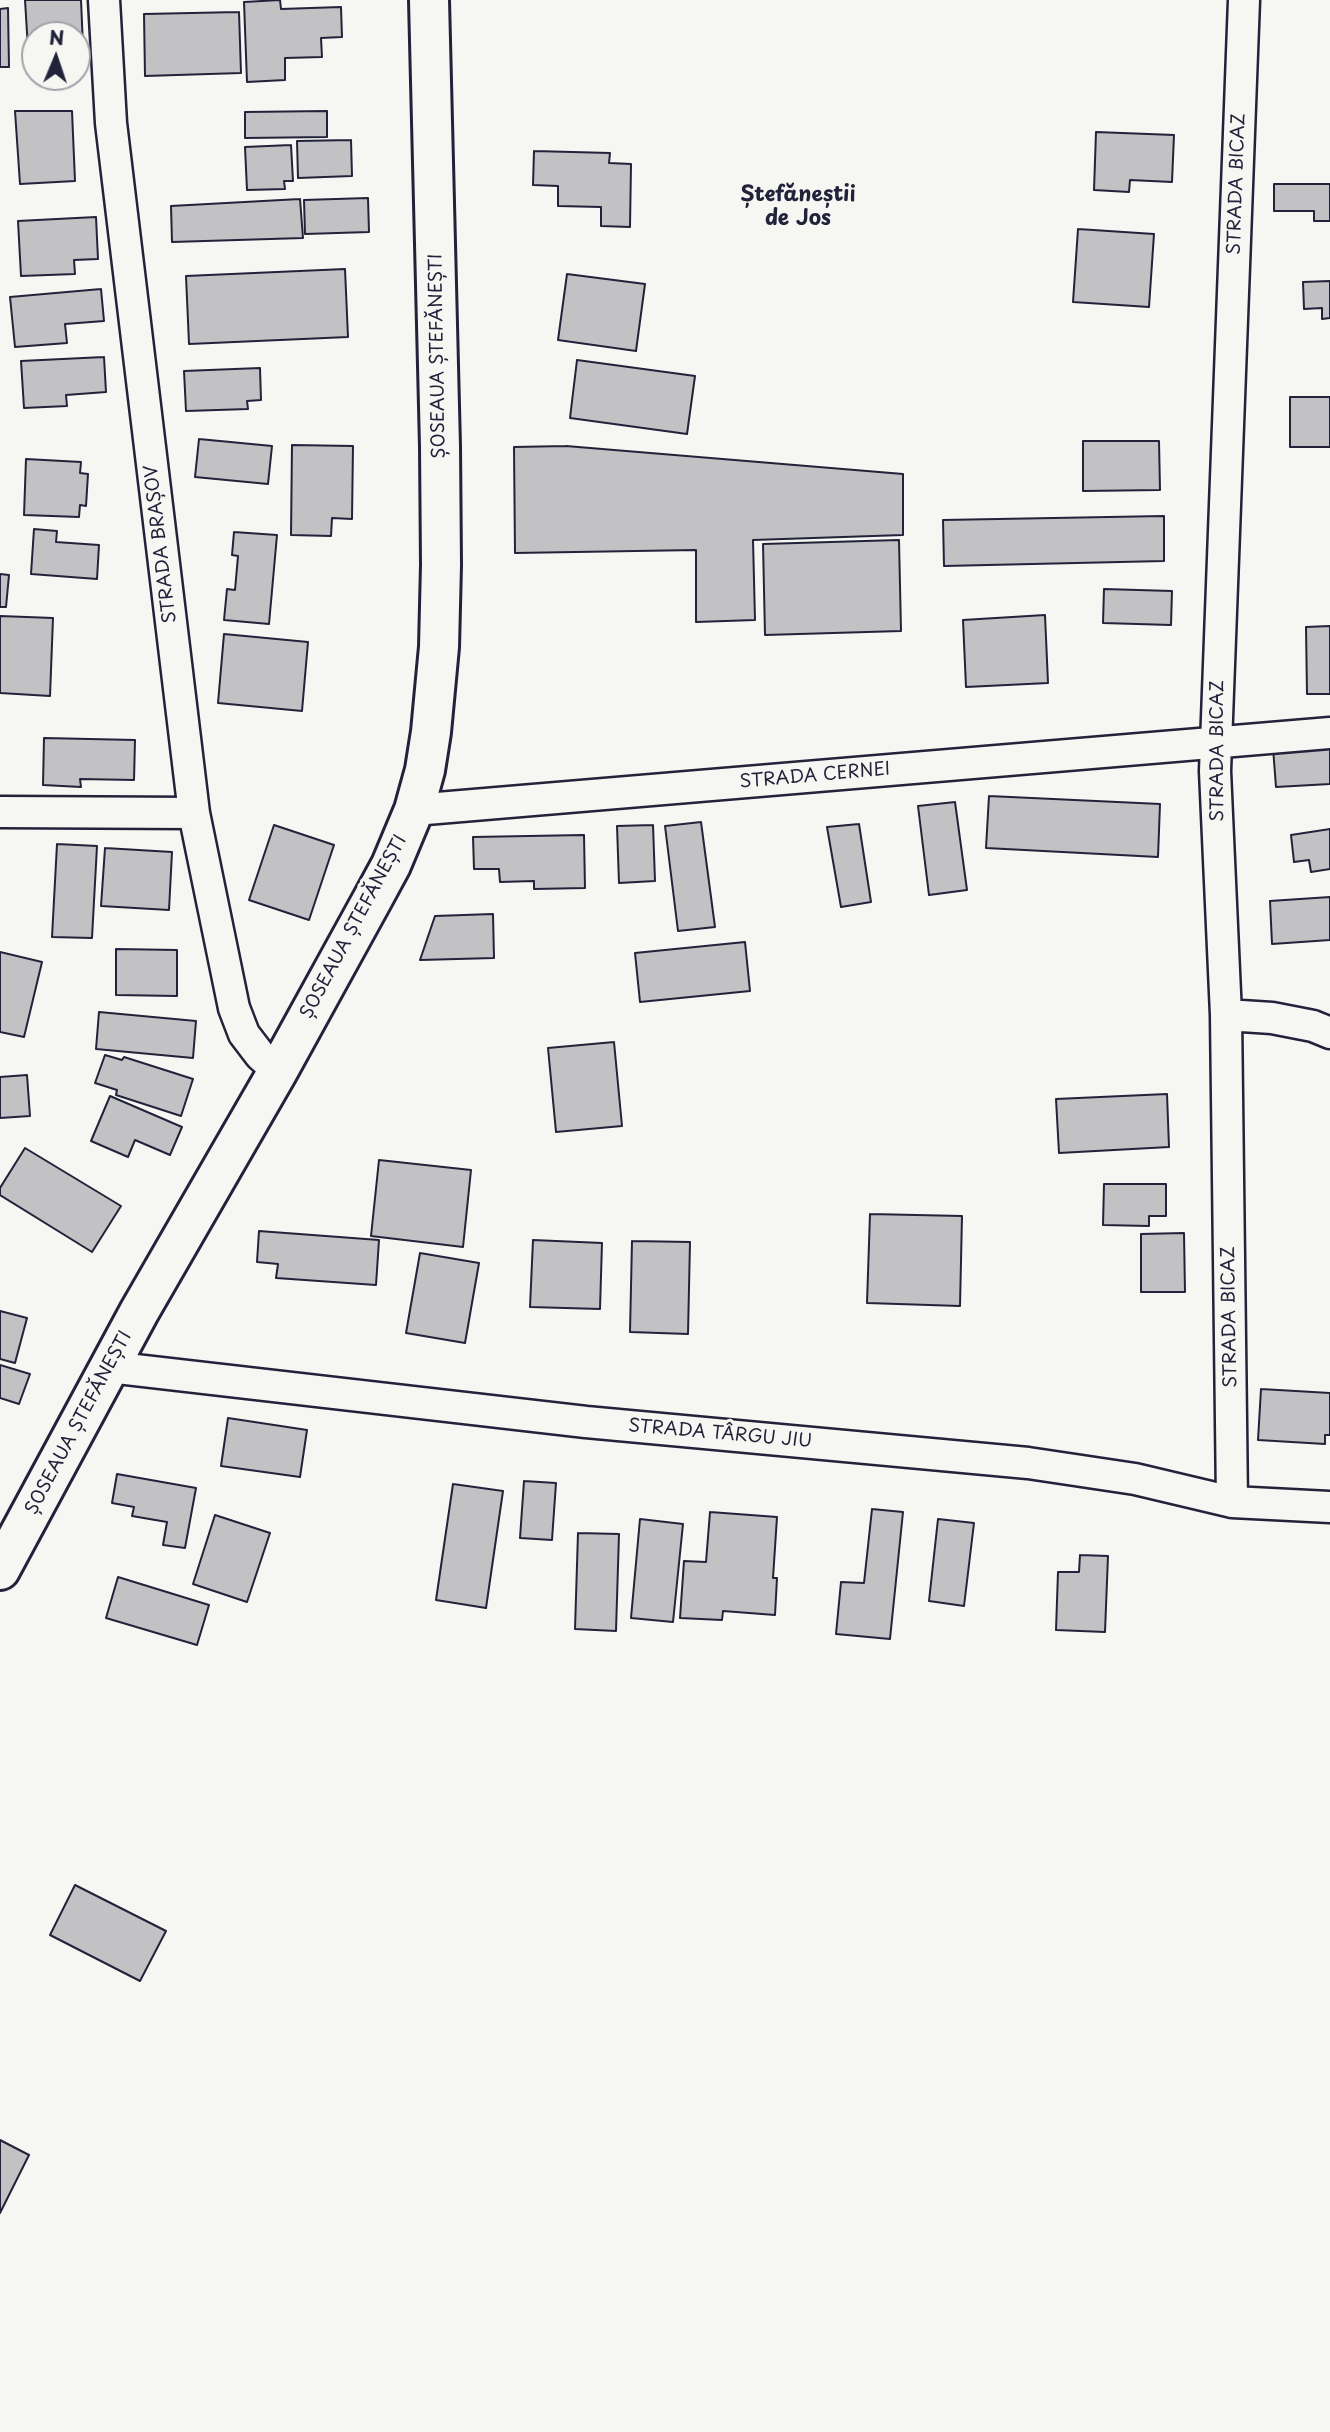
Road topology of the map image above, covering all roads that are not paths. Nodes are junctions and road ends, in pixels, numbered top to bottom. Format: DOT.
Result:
graph roads {
  1 [pos="104,0"];
  2 [pos="429,0"];
  3 [pos="1244,0"];
  4 [pos="1330,733"];
  5 [pos="1216,742"];
  6 [pos="414,810"];
  7 [pos="0,812"];
  8 [pos="194,813"];
  9 [pos="1226,1015"];
  10 [pos="1330,1033"];
  11 [pos="278,1071"];
  12 [pos="109,1367"];
  13 [pos="1232,1502"];
  14 [pos="1330,1507"];
  15 [pos="0,1570"];
  1 -- 8 [label="street, STRADA BRAȘOV"];
  2 -- 6 [label="main road, ȘOSEAUA ȘTEFĂNEȘTI"];
  3 -- 5 [label="street, STRADA BICAZ"];
  4 -- 5 [label="street, STRADA CERNEI"];
  5 -- 6 [label="street, STRADA CERNEI"];
  5 -- 9 [label="street, STRADA BICAZ"];
  6 -- 11 [label="main road, ȘOSEAUA ȘTEFĂNEȘTI"];
  7 -- 8 [label="street"];
  8 -- 11 [label="street, STRADA BRAȘOV"];
  9 -- 10 [label="street"];
  9 -- 13 [label="street, STRADA BICAZ"];
  11 -- 12 [label="main road, ȘOSEAUA ȘTEFĂNEȘTI"];
  12 -- 13 [label="street, STRADA TÂRGU JIU"];
  12 -- 15 [label="main road, ȘOSEAUA ȘTEFĂNEȘTI"];
  13 -- 14 [label="street, STRADA TÂRGU JIU"];
}
